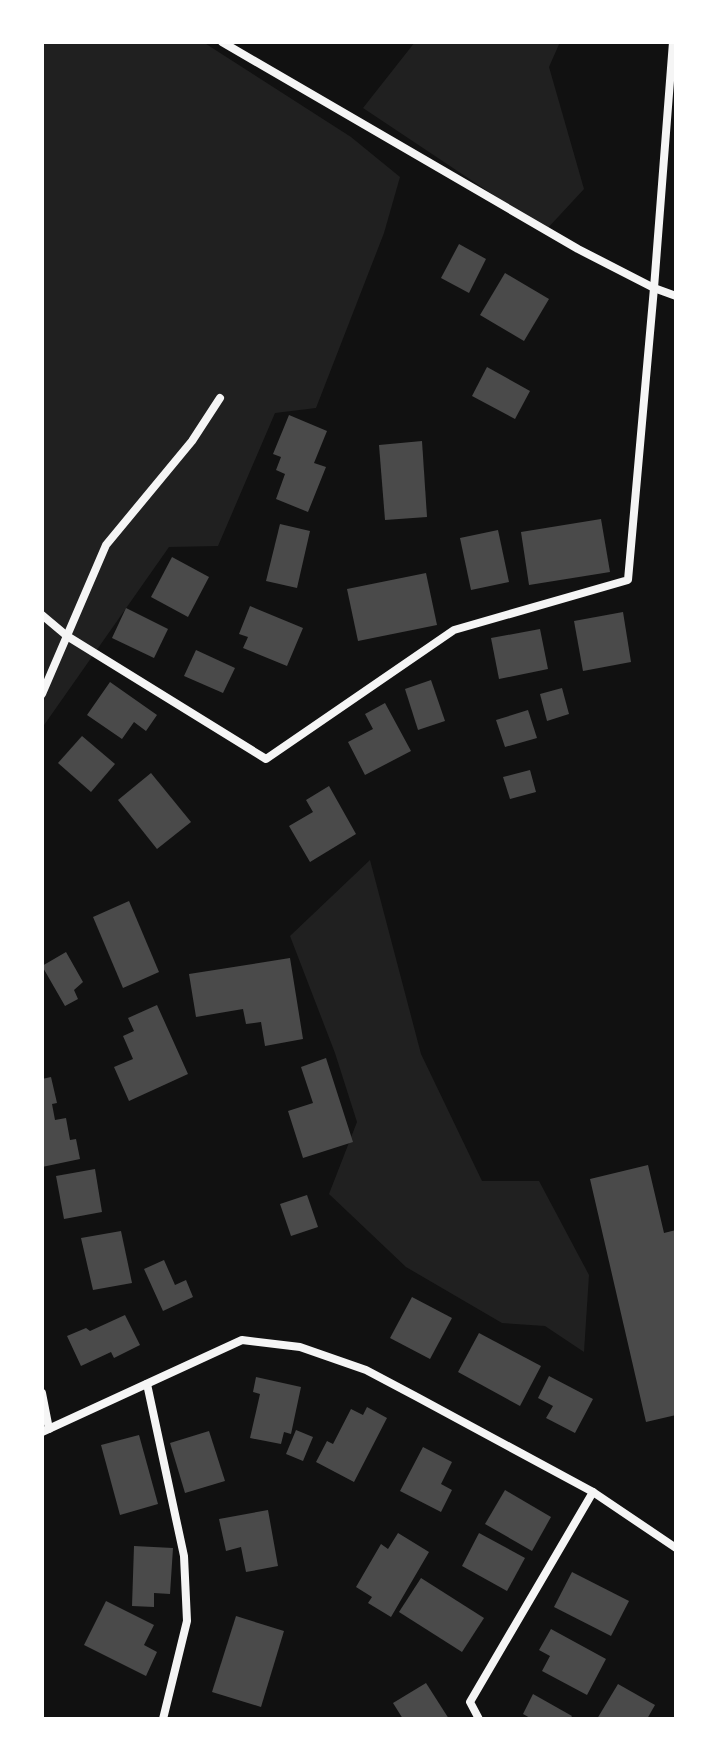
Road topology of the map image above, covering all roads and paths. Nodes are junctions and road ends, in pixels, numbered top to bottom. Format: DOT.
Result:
graph roads {
  1 [pos="222,42"];
  2 [pos="673,42"];
  3 [pos="654,288"];
  4 [pos="676,296"];
  5 [pos="220,398"];
  6 [pos="42,615"];
  7 [pos="67,636"];
  8 [pos="42,694"];
  9 [pos="147,1384"];
  10 [pos="42,1393"];
  11 [pos="46,1430"];
  12 [pos="593,1492"];
  13 [pos="676,1548"];
  14 [pos="163,1719"];
  15 [pos="479,1719"];
  1 -- 3 [label="street"];
  2 -- 3 [label="street"];
  3 -- 4 [label="street"];
  3 -- 7 [label="street"];
  5 -- 7 [label="street"];
  6 -- 7 [label="street"];
  7 -- 8 [label="street"];
  9 -- 11 [label="street"];
  9 -- 12 [label="street"];
  9 -- 14 [label="street"];
  10 -- 11 [label="street"];
  12 -- 13 [label="street"];
  12 -- 15 [label="street"];
}
